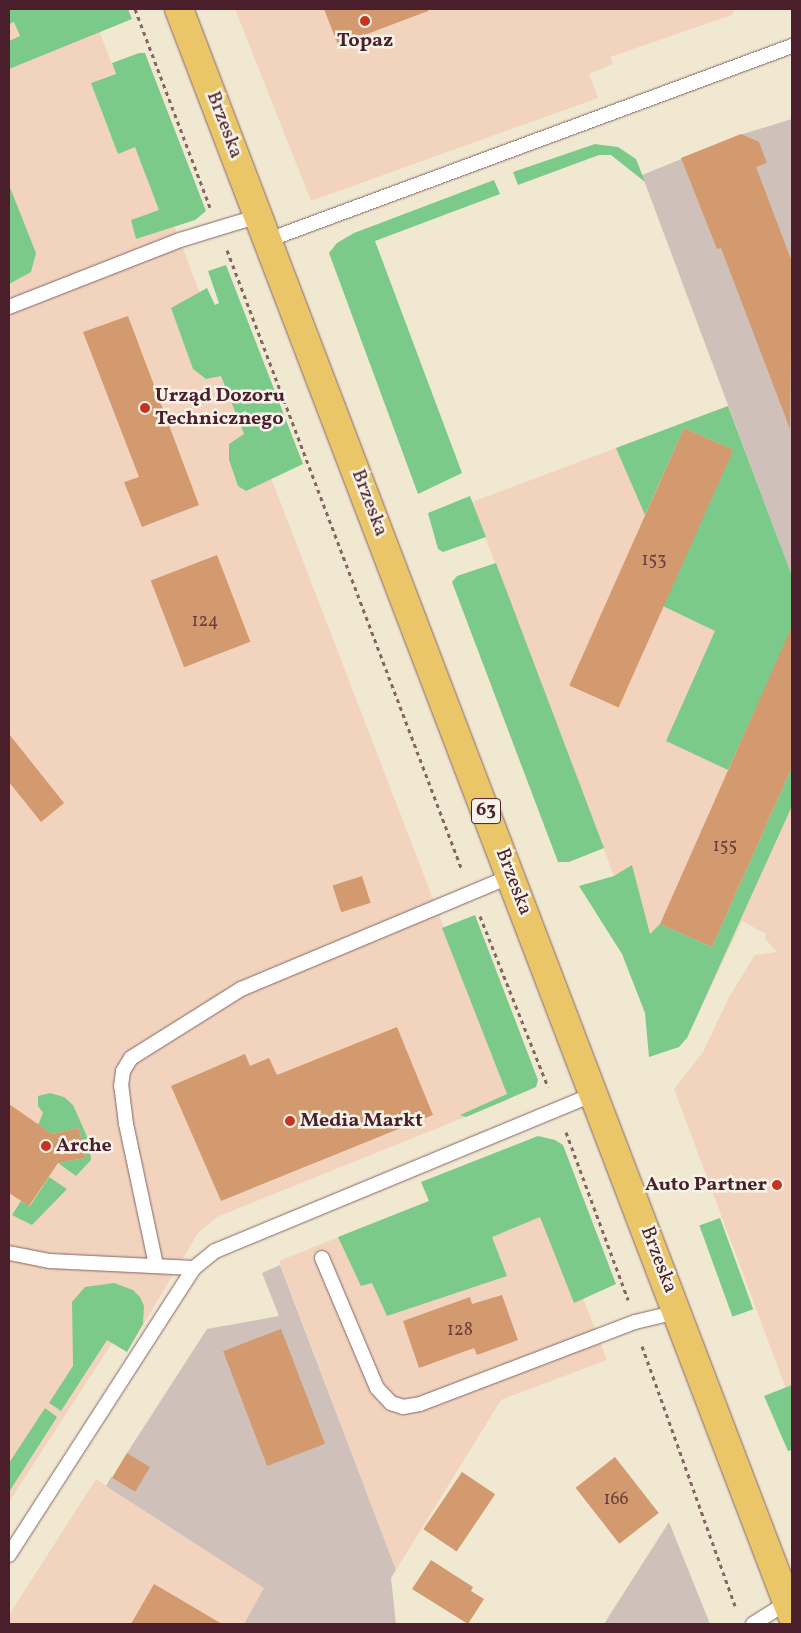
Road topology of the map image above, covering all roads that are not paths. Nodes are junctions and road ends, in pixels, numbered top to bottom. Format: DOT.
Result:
graph roads {
  1 [pos="179,9"];
  2 [pos="792,46"];
  3 [pos="264,228"];
  4 [pos="9,307"];
  5 [pos="511,876"];
  6 [pos="594,1094"];
  7 [pos="9,1253"];
  8 [pos="322,1258"];
  9 [pos="156,1265"];
  10 [pos="194,1268"];
  11 [pos="677,1312"];
  12 [pos="9,1555"];
  13 [pos="790,1609"];
  14 [pos="753,1624"];
  1 -- 3 [label="main road, Brzeska / 63"];
  2 -- 3 [label="lane"];
  3 -- 4 [label="lane"];
  3 -- 5 [label="main road, Brzeska / 63"];
  5 -- 6 [label="main road, Brzeska / 63"];
  5 -- 9 [label="lane"];
  6 -- 10 [label="lane"];
  6 -- 11 [label="main road, Brzeska / 63"];
  7 -- 9 [label="lane"];
  8 -- 11 [label="lane"];
  9 -- 10 [label="lane"];
  10 -- 12 [label="lane"];
  11 -- 13 [label="main road, Brzeska / 63"];
  13 -- 14 [label="lane"];
}
